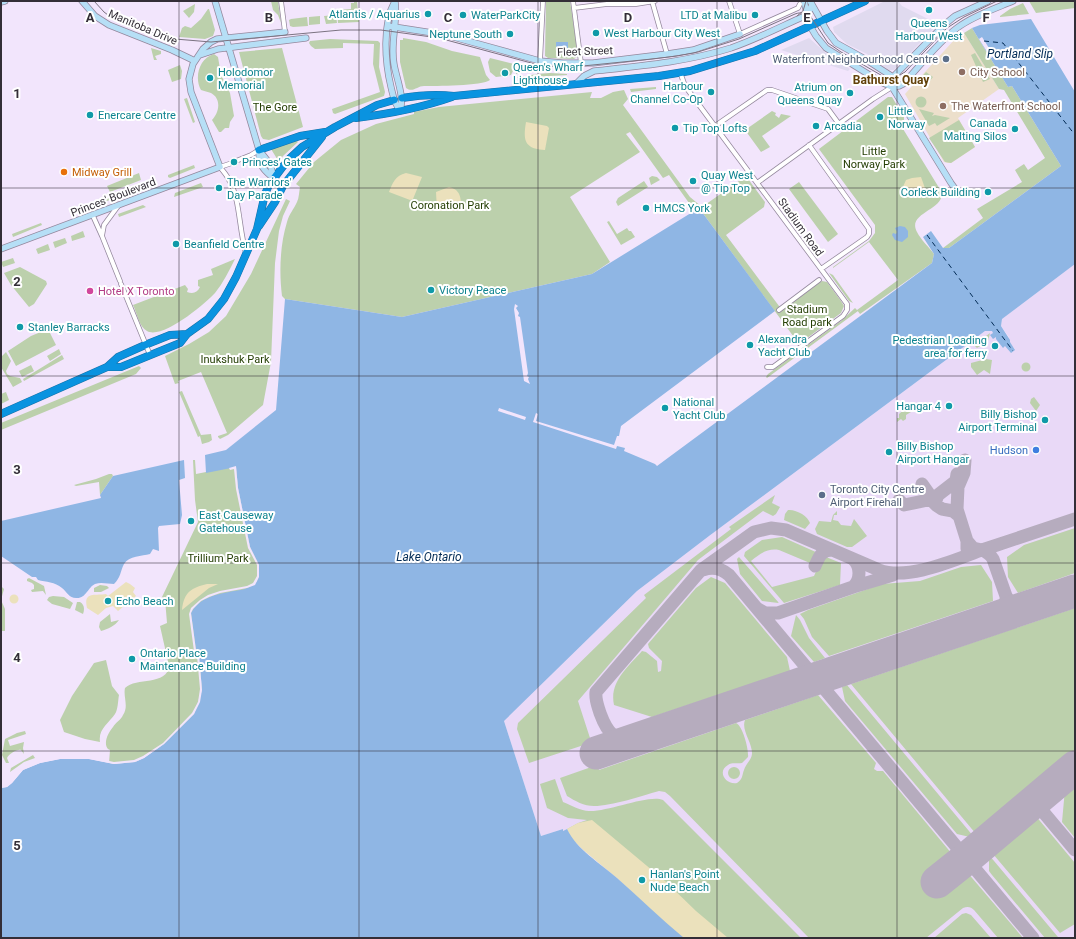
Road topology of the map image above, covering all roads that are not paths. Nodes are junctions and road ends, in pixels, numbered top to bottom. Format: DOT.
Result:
graph roads {
  1 [pos="5,1"];
  2 [pos="82,1"];
  3 [pos="215,1"];
  4 [pos="281,1"];
  5 [pos="395,1"];
  6 [pos="542,1"];
  7 [pos="573,1"];
  8 [pos="653,1"];
  9 [pos="729,1"];
  10 [pos="1013,1"];
  11 [pos="1,2"];
  12 [pos="862,2"];
  13 [pos="985,2"];
  14 [pos="802,3"];
  15 [pos="811,3"];
  16 [pos="574,8"];
  17 [pos="989,12"];
  18 [pos="807,15"];
  19 [pos="821,21"];
  20 [pos="388,26"];
  21 [pos="810,26"];
  22 [pos="395,27"];
  23 [pos="285,32"];
  24 [pos="740,34"];
  25 [pos="226,38"];
  26 [pos="306,38"];
  27 [pos="228,47"];
  28 [pos="667,54"];
  29 [pos="200,55"];
  30 [pos="194,61"];
  31 [pos="540,61"];
  32 [pos="581,63"];
  33 [pos="680,72"];
  34 [pos="893,77"];
  35 [pos="576,84"];
  36 [pos="892,87"];
  37 [pos="454,96"];
  38 [pos="402,98"];
  39 [pos="394,100"];
  40 [pos="400,110"];
  41 [pos="352,118"];
  42 [pos="839,124"];
  43 [pos="715,126"];
  44 [pos="326,133"];
  45 [pos="809,145"];
  46 [pos="259,150"];
  47 [pos="220,167"];
  48 [pos="274,178"];
  49 [pos="757,183"];
  50 [pos="283,186"];
  51 [pos="959,194"];
  52 [pos="118,206"];
  53 [pos="92,216"];
  54 [pos="257,229"];
  55 [pos="102,236"];
  56 [pos="1,250"];
  57 [pos="247,255"];
  58 [pos="821,269"];
  59 [pos="819,280"];
  60 [pos="779,310"];
  61 [pos="187,334"];
  62 [pos="145,345"];
  63 [pos="150,355"];
  64 [pos="107,367"];
  65 [pos="767,367"];
  66 [pos="1,414"];
  1 -- 11 [label="street"];
  2 -- 30 [label="street, Manitoba Drive"];
  3 -- 25 [label="street"];
  4 -- 23 [label="street"];
  5 -- 20 [label="street"];
  5 -- 22 [label="street"];
  6 -- 31 [label="street"];
  7 -- 16 [label="street"];
  8 -- 16 [label="street"];
  8 -- 28 [label="street"];
  9 -- 24 [label="street"];
  10 -- 17 [label="street"];
  12 -- 19 [label="highway"];
  13 -- 17 [label="street"];
  13 -- 34 [label="street"];
  14 -- 18 [label="street"];
  14 -- 24 [label="street, Fleet Street"];
  15 -- 18 [label="street"];
  15 -- 19 [label="street"];
  16 -- 32 [label="street"];
  17 -- 36 [label="street"];
  18 -- 21 [label="street"];
  18 -- 35 [label="street, Fleet Street"];
  19 -- 21 [label="highway"];
  19 -- 34 [label="street"];
  20 -- 22 [label="street, Fleet Street"];
  20 -- 39 [label="street"];
  21 -- 33 [label="highway"];
  21 -- 36 [label="street"];
  22 -- 31 [label="street, Fleet Street"];
  22 -- 38 [label="street"];
  23 -- 25 [label="street"];
  24 -- 28 [label="street, Fleet Street"];
  25 -- 27 [label="street"];
  25 -- 29 [label="street"];
  26 -- 27 [label="street"];
  27 -- 29 [label="street"];
  27 -- 46 [label="street"];
  28 -- 32 [label="street, Fleet Street"];
  29 -- 30 [label="street"];
  30 -- 47 [label="street"];
  31 -- 32 [label="street, Fleet Street"];
  33 -- 35 [label="highway"];
  33 -- 43 [label="street, Stadium Road"];
  34 -- 36 [label="street"];
  35 -- 37 [label="highway"];
  36 -- 42 [label="street"];
  36 -- 51 [label="street"];
  37 -- 38 [label="highway"];
  37 -- 40 [label="highway"];
  38 -- 40 [label="street"];
  39 -- 40 [label="street"];
  39 -- 41 [label="highway"];
  40 -- 41 [label="highway"];
  41 -- 44 [label="highway"];
  42 -- 43 [label="street"];
  42 -- 45 [label="street"];
  43 -- 49 [label="street, Stadium Road"];
  44 -- 46 [label="highway"];
  44 -- 48 [label="highway"];
  44 -- 50 [label="highway"];
  45 -- 49 [label="street"];
  45 -- 58 [label="street"];
  46 -- 47 [label="street, Princes' Boulevard"];
  46 -- 48 [label="street"];
  47 -- 52 [label="street, Princes' Boulevard"];
  47 -- 57 [label="street"];
  48 -- 50 [label="street"];
  48 -- 54 [label="highway"];
  49 -- 58 [label="street, Stadium Road"];
  50 -- 54 [label="highway"];
  52 -- 53 [label="street, Princes' Boulevard"];
  52 -- 55 [label="street"];
  53 -- 55 [label="street"];
  53 -- 56 [label="street, Princes' Boulevard"];
  54 -- 57 [label="highway"];
  55 -- 62 [label="street"];
  57 -- 61 [label="highway"];
  58 -- 65 [label="street, Stadium Road"];
  59 -- 60 [label="street"];
  61 -- 62 [label="highway"];
  61 -- 63 [label="highway"];
  62 -- 63 [label="street"];
  62 -- 64 [label="highway"];
  63 -- 64 [label="highway"];
  64 -- 66 [label="highway"];
}
